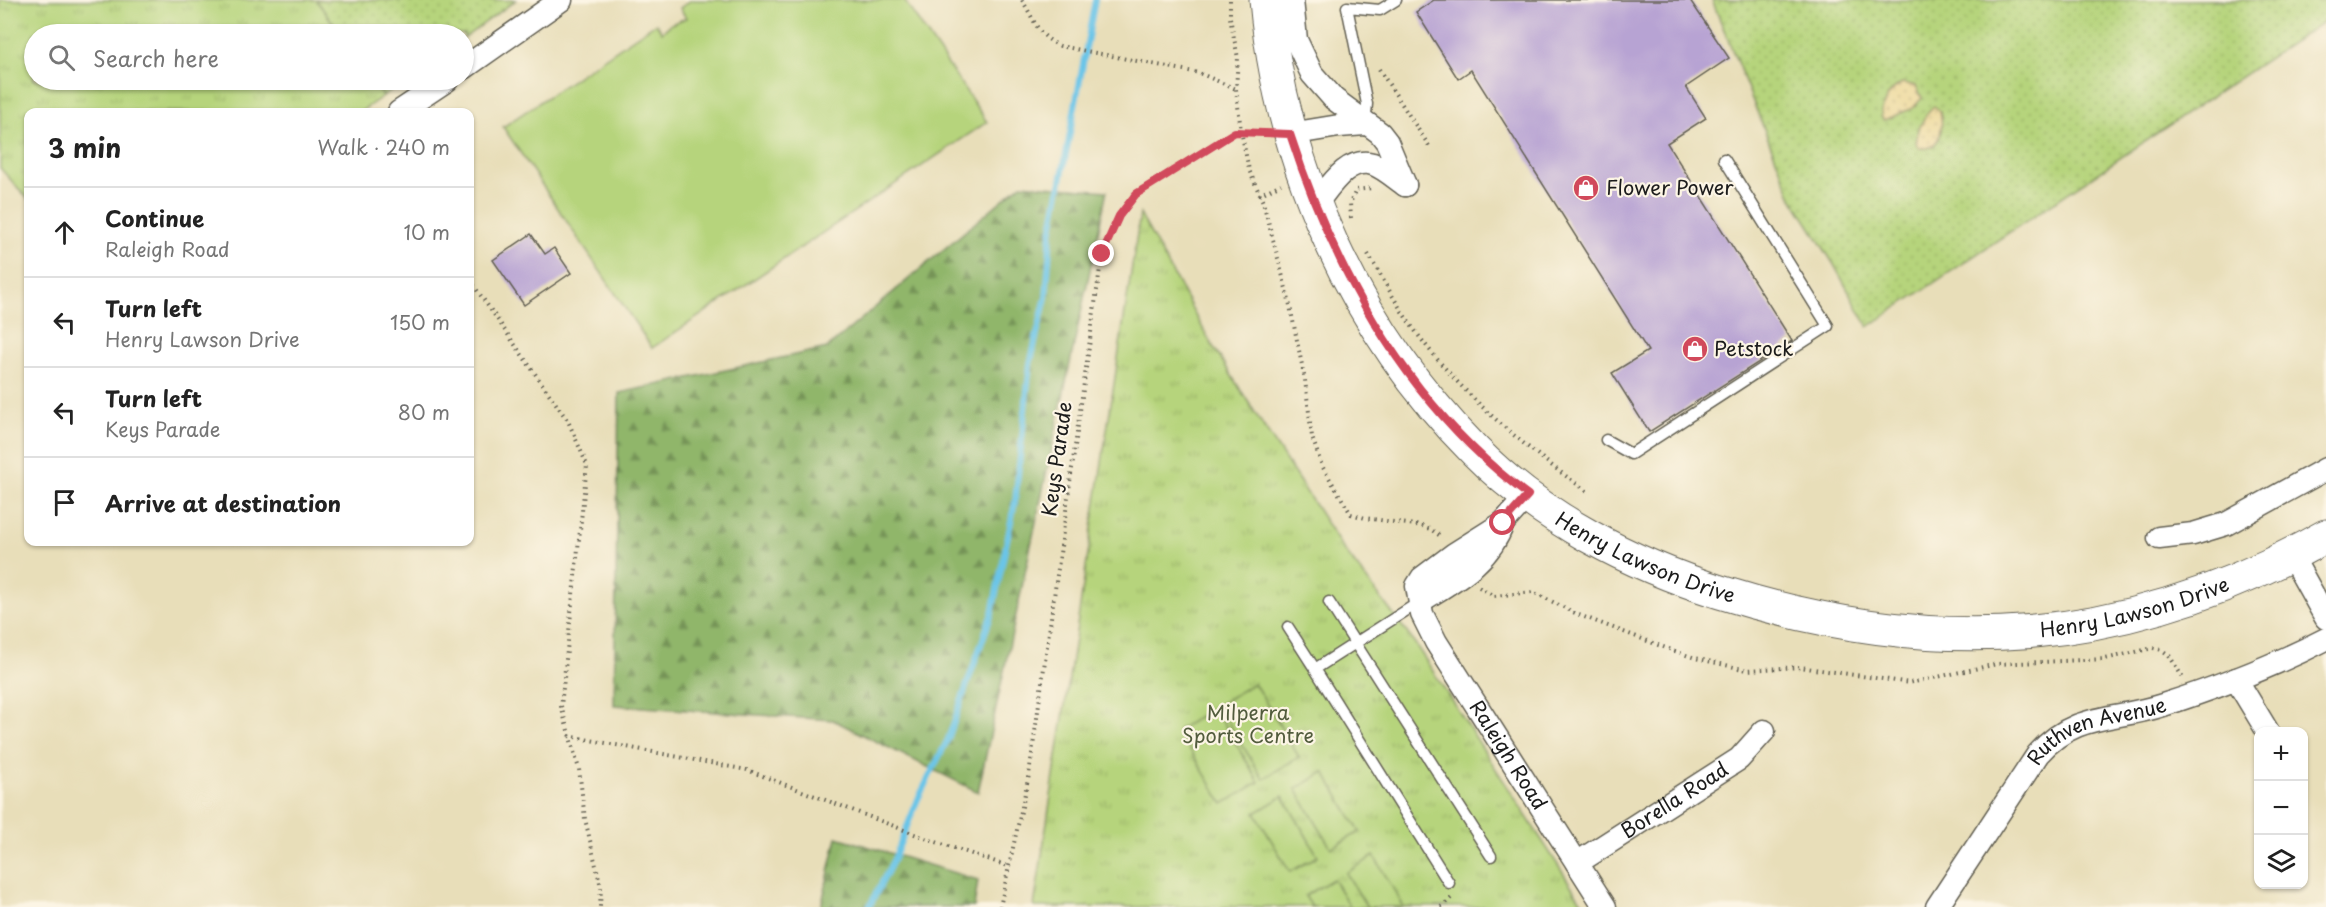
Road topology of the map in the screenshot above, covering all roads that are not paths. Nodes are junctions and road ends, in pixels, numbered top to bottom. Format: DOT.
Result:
graph roads {
  1 [pos="561,0"];
  2 [pos="1266,0"];
  3 [pos="1292,0"];
  4 [pos="1396,0"];
  5 [pos="474,61"];
  6 [pos="432,90"];
  7 [pos="405,108"];
  8 [pos="1365,124"];
  9 [pos="1290,134"];
  10 [pos="1724,159"];
  11 [pos="1315,205"];
  12 [pos="1606,440"];
  13 [pos="2326,469"];
  14 [pos="1528,495"];
  15 [pos="2326,536"];
  16 [pos="2159,538"];
  17 [pos="2291,555"];
  18 [pos="1421,601"];
  19 [pos="1329,602"];
  20 [pos="2326,618"];
  21 [pos="1288,627"];
  22 [pos="2326,639"];
  23 [pos="1355,642"];
  24 [pos="1315,669"];
  25 [pos="2236,679"];
  26 [pos="2265,727"];
  27 [pos="1764,731"];
  28 [pos="1491,856"];
  29 [pos="1577,863"];
  30 [pos="1449,883"];
  31 [pos="1605,907"];
  32 [pos="1937,907"];
  1 -- 5 [label="street"];
  2 -- 9 [label="main road, Henry Lawson Drive"];
  3 -- 8 [label="street"];
  4 -- 8 [label="lane"];
  6 -- 7 [label="street"];
  8 -- 9 [label="street"];
  8 -- 11 [label="street"];
  9 -- 11 [label="main road, Henry Lawson Drive"];
  10 -- 12 [label="lane"];
  11 -- 14 [label="main road, Henry Lawson Drive"];
  13 -- 16 [label="street"];
  14 -- 17 [label="main road, Henry Lawson Drive"];
  14 -- 18 [label="street, Raleigh Road"];
  15 -- 17 [label="main road, Henry Lawson Drive"];
  17 -- 20 [label="street"];
  18 -- 23 [label="lane"];
  18 -- 29 [label="street, Raleigh Road"];
  19 -- 23 [label="lane"];
  21 -- 24 [label="lane"];
  22 -- 25 [label="street, Ruthven Avenue"];
  23 -- 24 [label="lane"];
  23 -- 28 [label="lane"];
  24 -- 30 [label="lane"];
  25 -- 26 [label="street"];
  25 -- 32 [label="street, Ruthven Avenue"];
  27 -- 29 [label="street, Borella Road"];
  29 -- 31 [label="street, Raleigh Road"];
}
